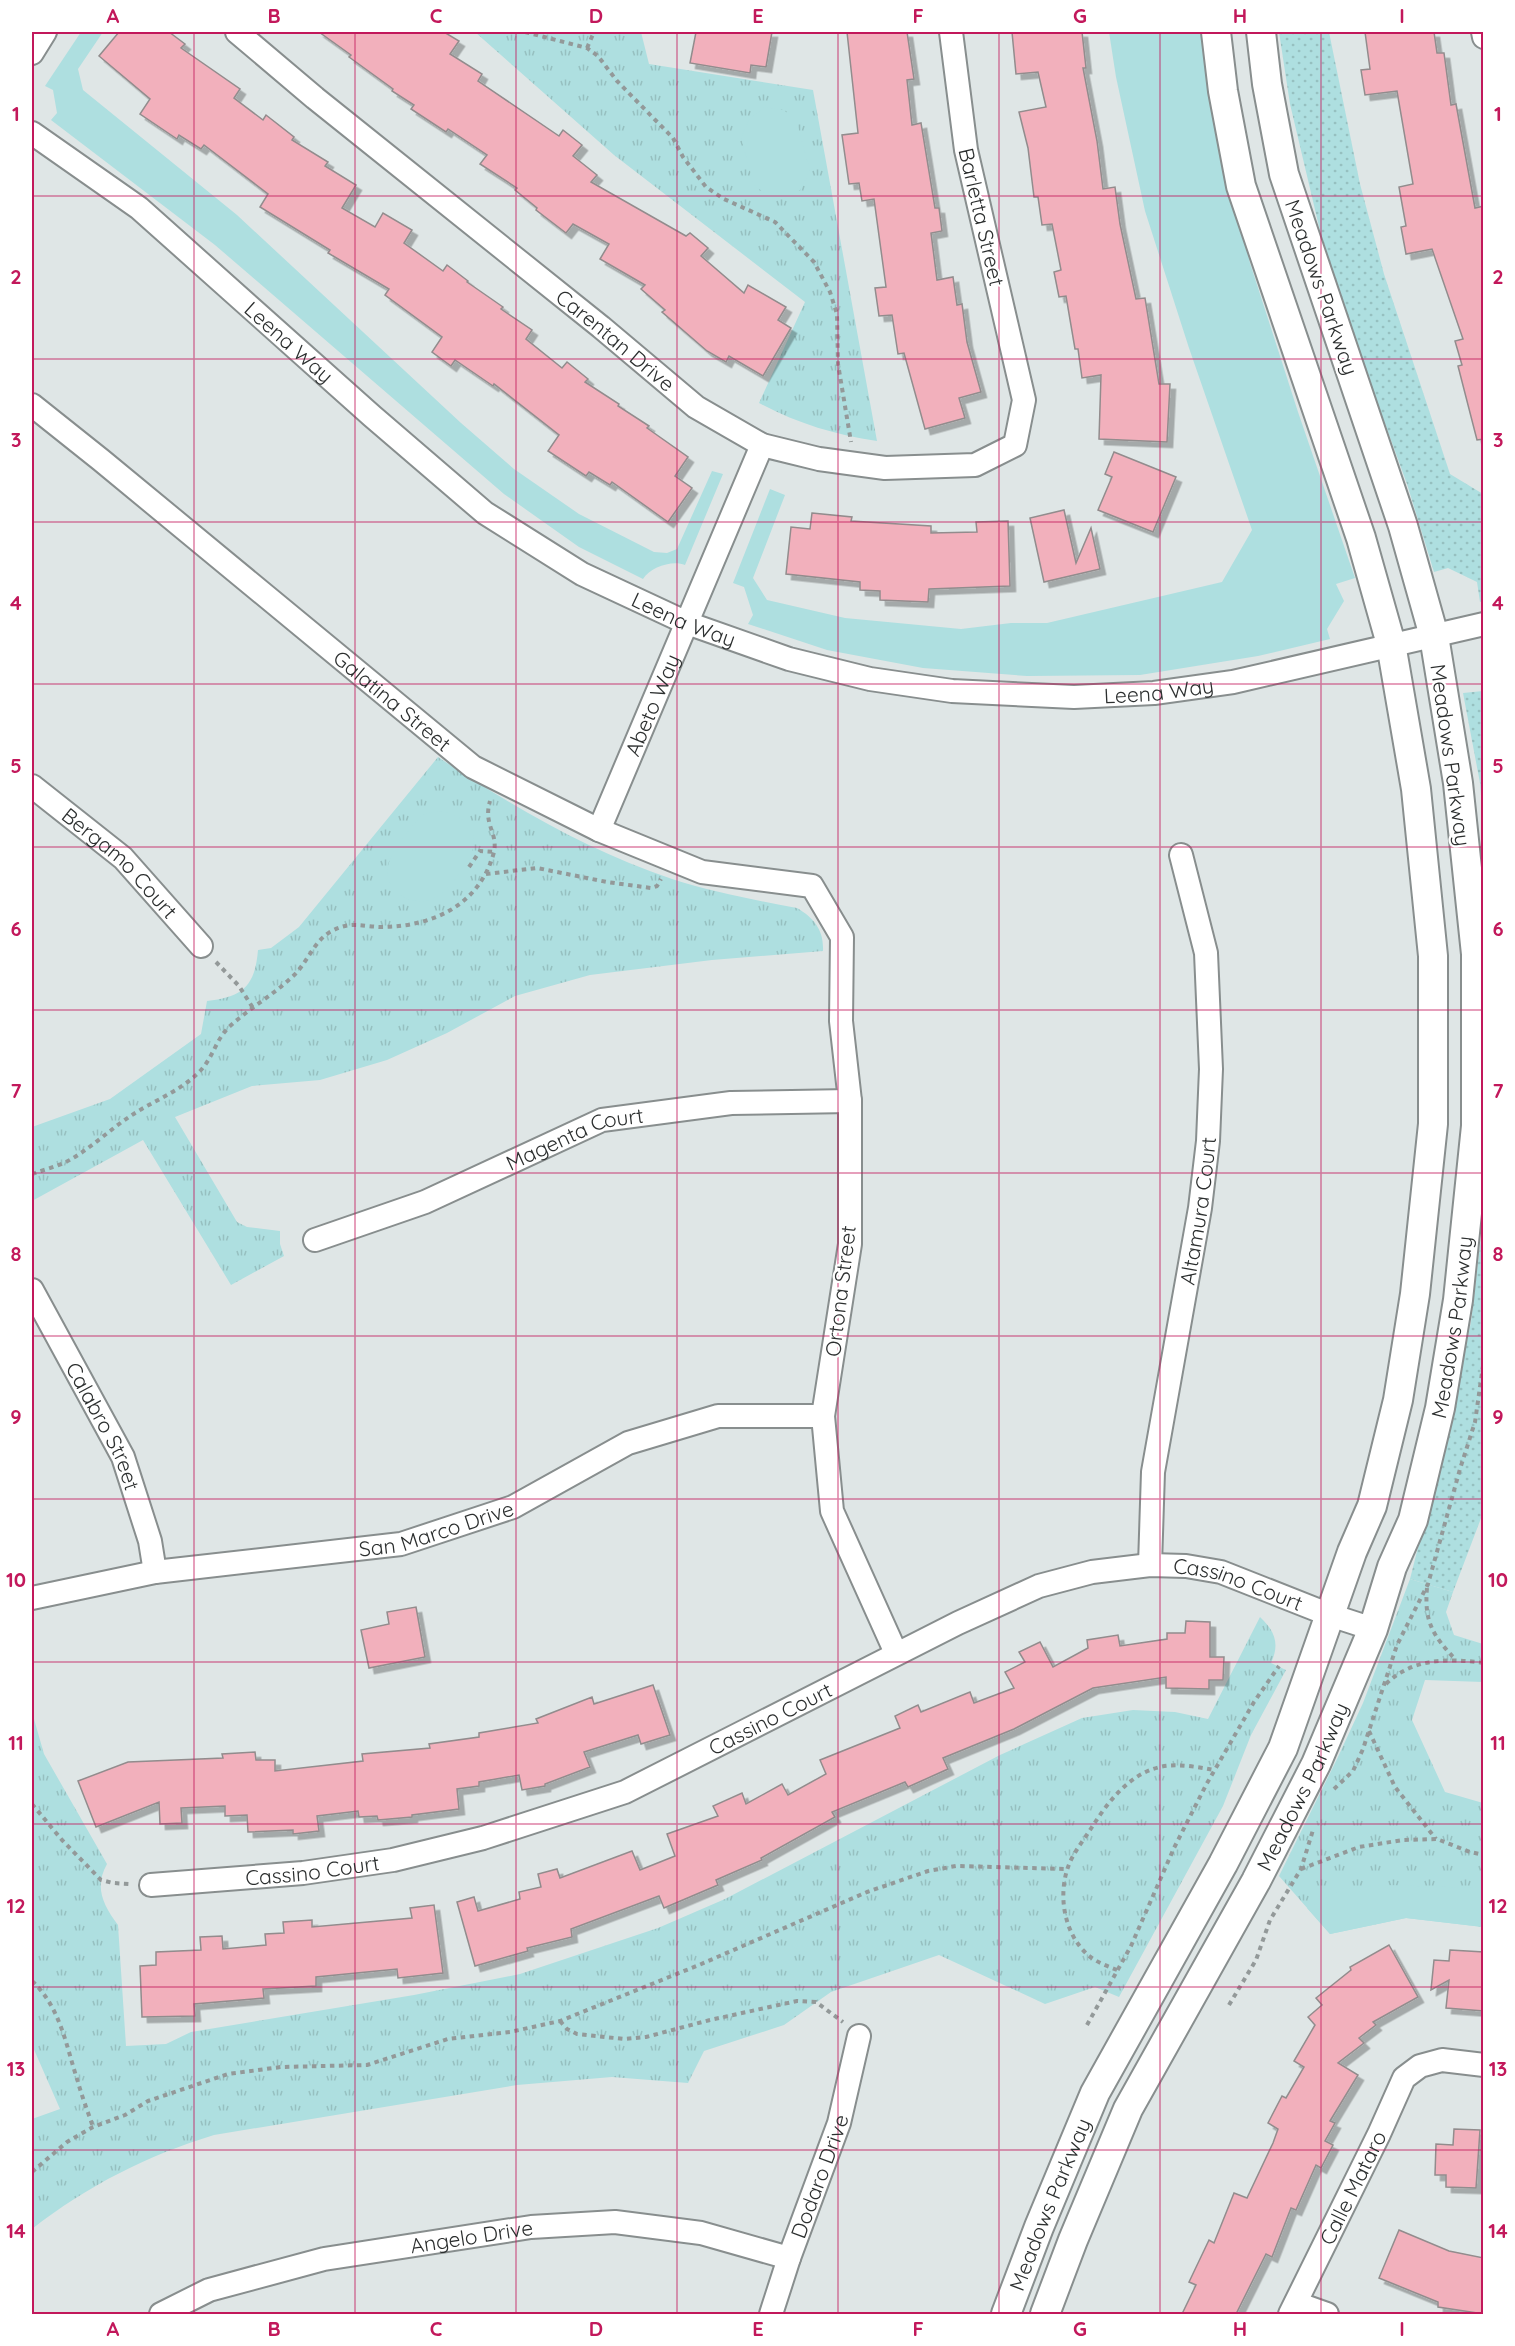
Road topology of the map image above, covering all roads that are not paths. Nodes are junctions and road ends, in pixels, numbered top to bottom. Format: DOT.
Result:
graph roads {
  1 [pos="45,32"];
  2 [pos="237,32"];
  3 [pos="951,32"];
  4 [pos="1216,32"];
  5 [pos="1261,32"];
  6 [pos="1483,32"];
  7 [pos="1484,37"];
  8 [pos="32,53"];
  9 [pos="32,133"];
  10 [pos="1024,400"];
  11 [pos="32,405"];
  12 [pos="762,445"];
  13 [pos="687,623"];
  14 [pos="1484,624"];
  15 [pos="1434,636"];
  16 [pos="1391,644"];
  17 [pos="32,786"];
  18 [pos="599,830"];
  19 [pos="1181,855"];
  20 [pos="812,886"];
  21 [pos="201,946"];
  22 [pos="850,1101"];
  23 [pos="315,1240"];
  24 [pos="32,1290"];
  25 [pos="822,1416"];
  26 [pos="1150,1565"];
  27 [pos="155,1572"];
  28 [pos="32,1598"];
  29 [pos="1330,1615"];
  30 [pos="1373,1629"];
  31 [pos="896,1653"];
  32 [pos="152,1885"];
  33 [pos="859,2036"];
  34 [pos="1484,2066"];
  35 [pos="789,2258"];
  36 [pos="1293,2309"];
  37 [pos="161,2314"];
  38 [pos="771,2314"];
  39 [pos="1006,2314"];
  40 [pos="1045,2314"];
  41 [pos="1327,2314"];
  1 -- 8 [label="street"];
  2 -- 12 [label="street, Carentan Drive"];
  3 -- 10 [label="street, Barletta Street"];
  4 -- 16 [label="main road, Meadows Parkway"];
  5 -- 15 [label="main road, Meadows Parkway"];
  6 -- 7 [label="street"];
  9 -- 13 [label="street, Leena Way"];
  10 -- 12 [label="street, Carentan Drive"];
  11 -- 18 [label="street, Galatina Street"];
  12 -- 13 [label="street, Abeto Way"];
  13 -- 16 [label="street, Leena Way"];
  13 -- 18 [label="street, Abeto Way"];
  14 -- 15 [label="street, Leena Way"];
  15 -- 16 [label="street, Leena Way"];
  15 -- 30 [label="main road, Meadows Parkway"];
  16 -- 29 [label="main road, Meadows Parkway"];
  17 -- 21 [label="street, Bergamo Court"];
  18 -- 20 [label="street, Galatina Street"];
  19 -- 26 [label="street, Altamura Court"];
  20 -- 22 [label="street, Ortona Street"];
  22 -- 23 [label="street, Magenta Court"];
  22 -- 25 [label="street, Ortona Street"];
  24 -- 27 [label="street, Calabro Street"];
  25 -- 27 [label="street, San Marco Drive"];
  25 -- 31 [label="street, Ortona Street"];
  26 -- 29 [label="street, Cassino Court"];
  26 -- 31 [label="street, Cassino Court"];
  27 -- 28 [label="street, San Marco Drive"];
  29 -- 30 [label="street, Cassino Court"];
  29 -- 39 [label="main road, Meadows Parkway"];
  30 -- 40 [label="main road, Meadows Parkway"];
  31 -- 32 [label="street, Cassino Court"];
  33 -- 35 [label="street, Dodaro Drive"];
  34 -- 36 [label="street, Calle Mataro"];
  35 -- 37 [label="street, Angelo Drive"];
  35 -- 38 [label="street, Dodaro Drive"];
  36 -- 41 [label="street"];
}
